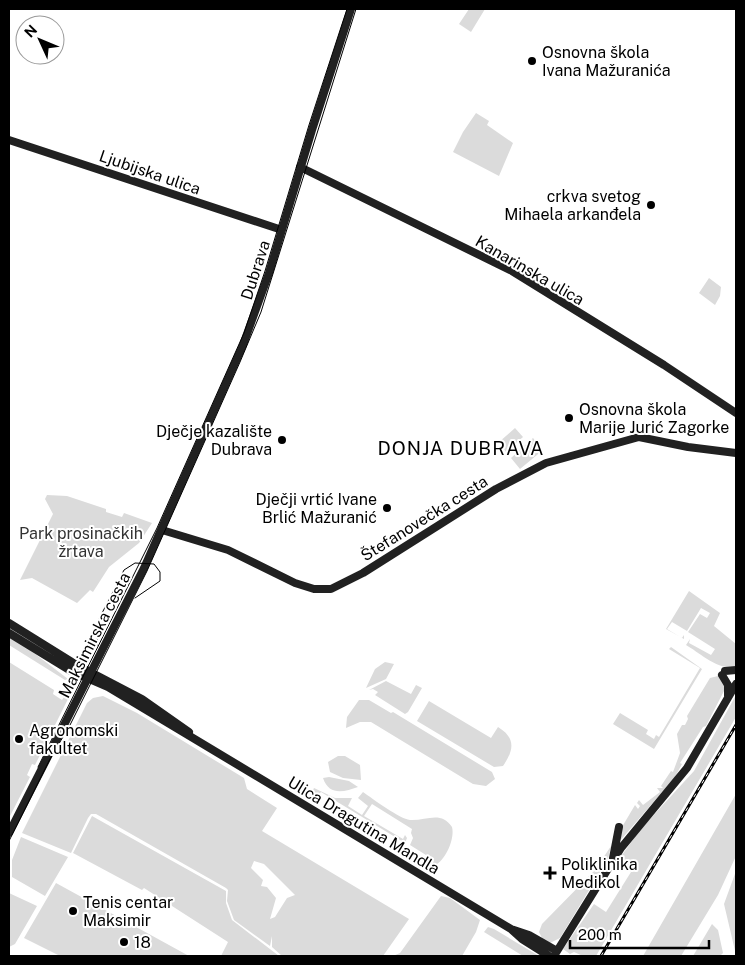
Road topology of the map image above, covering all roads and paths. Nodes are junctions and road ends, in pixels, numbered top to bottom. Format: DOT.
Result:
graph roads {
  1 [pos="351,9"];
  2 [pos="9,140"];
  3 [pos="300,167"];
  4 [pos="282,230"];
  5 [pos="736,413"];
  6 [pos="736,453"];
  7 [pos="162,530"];
  8 [pos="9,624"];
  9 [pos="9,633"];
  10 [pos="736,670"];
  11 [pos="90,675"];
  12 [pos="736,684"];
  13 [pos="728,698"];
  14 [pos="620,827"];
  15 [pos="9,833"];
  16 [pos="613,860"];
  17 [pos="511,929"];
  18 [pos="556,954"];
  19 [pos="549,956"];
  1 -- 3 [label="main road, Dubrava"];
  2 -- 4 [label="main road, Ljubijska ulica"];
  3 -- 4 [label="main road, Dubrava"];
  3 -- 5 [label="main road, Kanarinska ulica"];
  4 -- 7 [label="main road, Dubrava"];
  6 -- 7 [label="main road, Štefanovečka cesta"];
  7 -- 11 [label="main road, Maksimirska cesta"];
  8 -- 11 [label="main road"];
  9 -- 11 [label="main road"];
  10 -- 13 [label="main road"];
  11 -- 15 [label="main road, Maksimirska cesta"];
  11 -- 17 [label="main road, Ulica Dragutina Mandla"];
  12 -- 13 [label="main road"];
  13 -- 16 [label="main road"];
  14 -- 16 [label="main road"];
  16 -- 18 [label="main road"];
  17 -- 18 [label="main road, Ulica Dragutina Mandla"];
  17 -- 19 [label="main road, Ulica Dragutina Mandla"];
}
